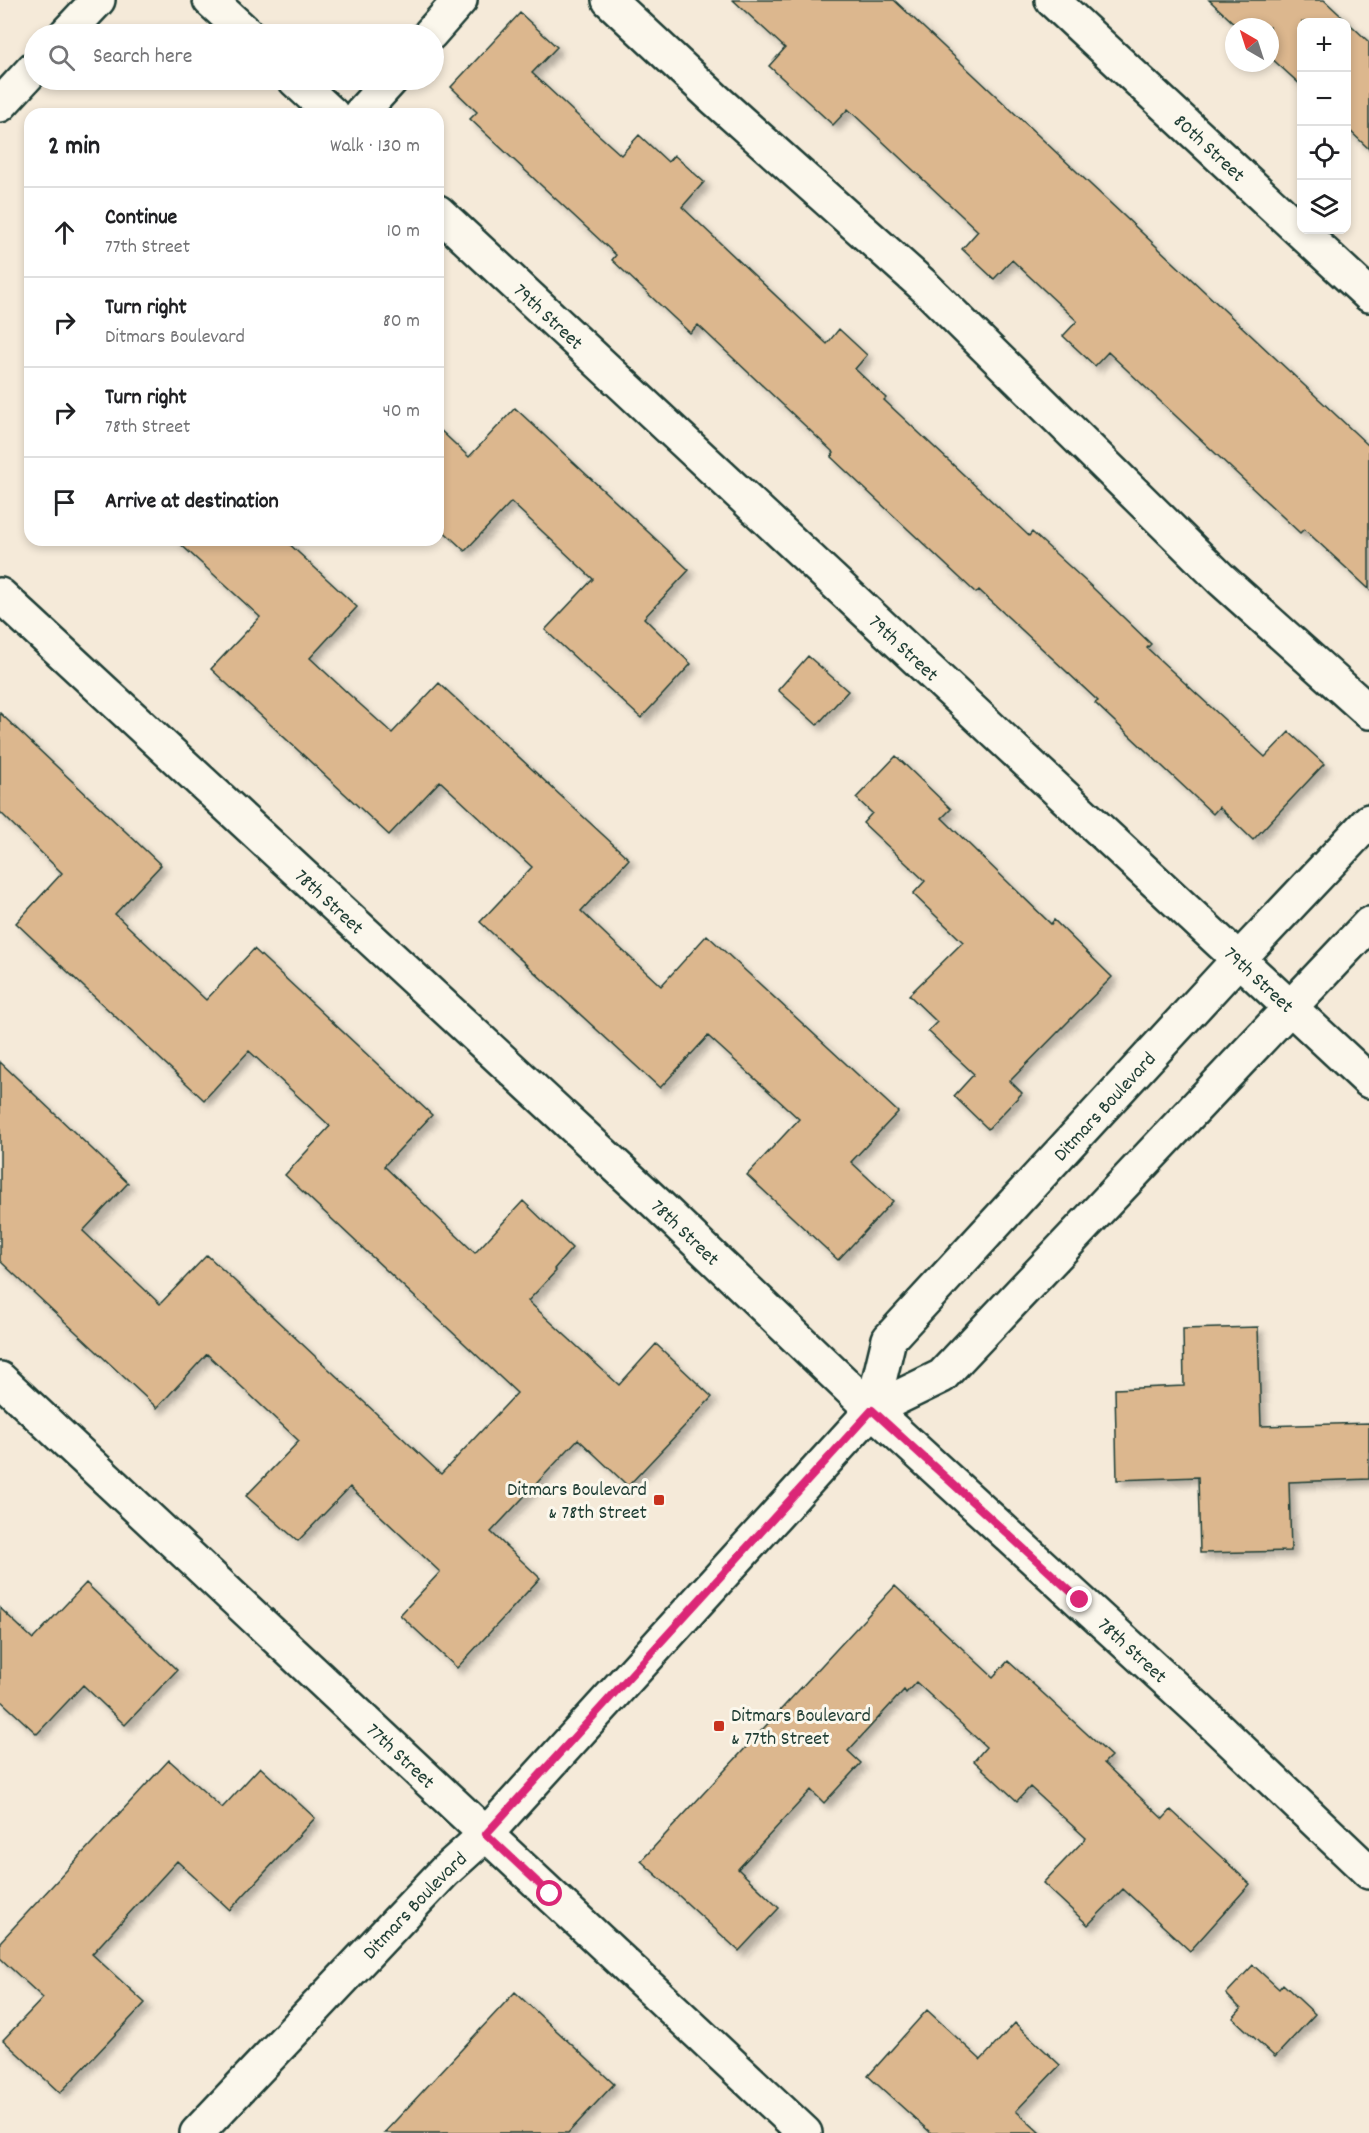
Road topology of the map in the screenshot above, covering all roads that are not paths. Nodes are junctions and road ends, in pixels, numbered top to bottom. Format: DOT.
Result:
graph roads {
  1 [pos="98,0"];
  2 [pos="210,0"];
  3 [pos="460,0"];
  4 [pos="609,0"];
  5 [pos="1052,0"];
  6 [pos="75,24"];
  7 [pos="236,24"];
  8 [pos="439,24"];
  9 [pos="24,79"];
  10 [pos="306,90"];
  11 [pos="382,90"];
  12 [pos="0,105"];
  13 [pos="325,108"];
  14 [pos="365,108"];
  15 [pos="444,218"];
  16 [pos="1369,295"];
  17 [pos="0,595"];
  18 [pos="1369,712"];
  19 [pos="1369,821"];
  20 [pos="1369,924"];
  21 [pos="1239,959"];
  22 [pos="1291,1007"];
  23 [pos="1369,1081"];
  24 [pos="0,1378"];
  25 [pos="872,1410"];
  26 [pos="486,1834"];
  27 [pos="1369,1872"];
  28 [pos="197,2133"];
  29 [pos="805,2133"];
  1 -- 6 [label="street"];
  2 -- 7 [label="street"];
  3 -- 8 [label="street"];
  4 -- 18 [label="street"];
  5 -- 16 [label="street, 80th Street"];
  9 -- 12 [label="street"];
  10 -- 13 [label="street"];
  11 -- 14 [label="street"];
  15 -- 21 [label="street, 79th Street"];
  17 -- 25 [label="street, 78th Street"];
  19 -- 21 [label="street, Ditmars Boulevard"];
  20 -- 22 [label="street, Ditmars Boulevard"];
  21 -- 22 [label="street, 79th Street"];
  21 -- 25 [label="street, Ditmars Boulevard"];
  22 -- 23 [label="street, 79th Street"];
  22 -- 25 [label="street, Ditmars Boulevard"];
  24 -- 26 [label="street, 77th Street"];
  25 -- 26 [label="street, Ditmars Boulevard"];
  25 -- 27 [label="street, 78th Street"];
  26 -- 28 [label="street, Ditmars Boulevard"];
  26 -- 29 [label="street, 77th Street"];
}
